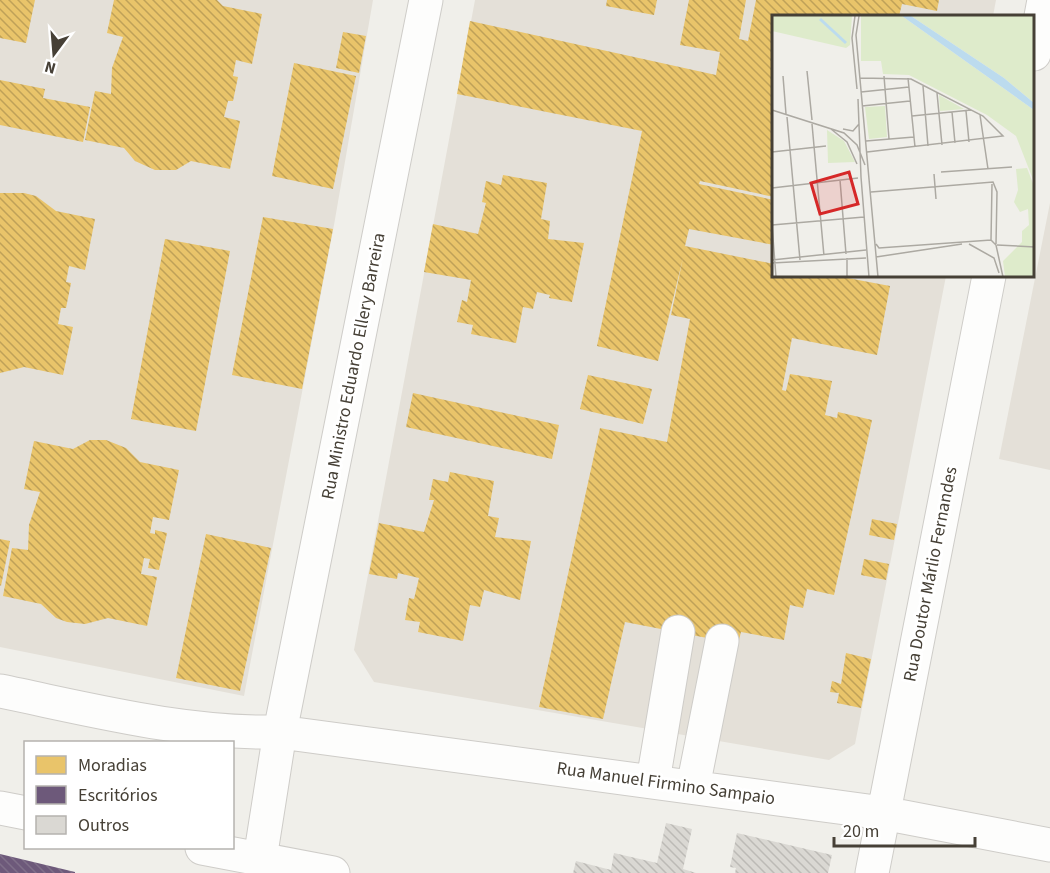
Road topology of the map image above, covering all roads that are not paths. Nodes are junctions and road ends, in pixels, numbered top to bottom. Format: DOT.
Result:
graph roads {
  1 [pos="426,0"];
  2 [pos="1044,0"];
  3 [pos="1035,49"];
  4 [pos="989,278"];
  5 [pos="678,632"];
  6 [pos="722,641"];
  7 [pos="0,690"];
  8 [pos="280,732"];
  9 [pos="653,781"];
  10 [pos="693,787"];
  11 [pos="0,808"];
  12 [pos="24,813"];
  13 [pos="883,813"];
  14 [pos="1050,845"];
  15 [pos="207,849"];
  16 [pos="260,859"];
  17 [pos="333,873"];
  18 [pos="872,873"];
  1 -- 8 [label="street, Rua Ministro Eduardo Ellery Barreira"];
  2 -- 3 [label="street"];
  4 -- 13 [label="street, Rua Doutor Márlio Fernandes"];
  5 -- 9 [label="street"];
  6 -- 10 [label="street"];
  7 -- 8 [label="street, Rua Manuel Firmino Sampaio"];
  8 -- 9 [label="street, Rua Manuel Firmino Sampaio"];
  8 -- 16 [label="street, Rua Ministro Eduardo Ellery Barreira"];
  9 -- 10 [label="street, Rua Manuel Firmino Sampaio"];
  10 -- 13 [label="street, Rua Manuel Firmino Sampaio"];
  11 -- 12 [label="street"];
  13 -- 14 [label="street, Rua Manuel Firmino Sampaio"];
  13 -- 18 [label="street, Rua Doutor Márlio Fernandes"];
  15 -- 16 [label="street"];
  16 -- 17 [label="street"];
}
